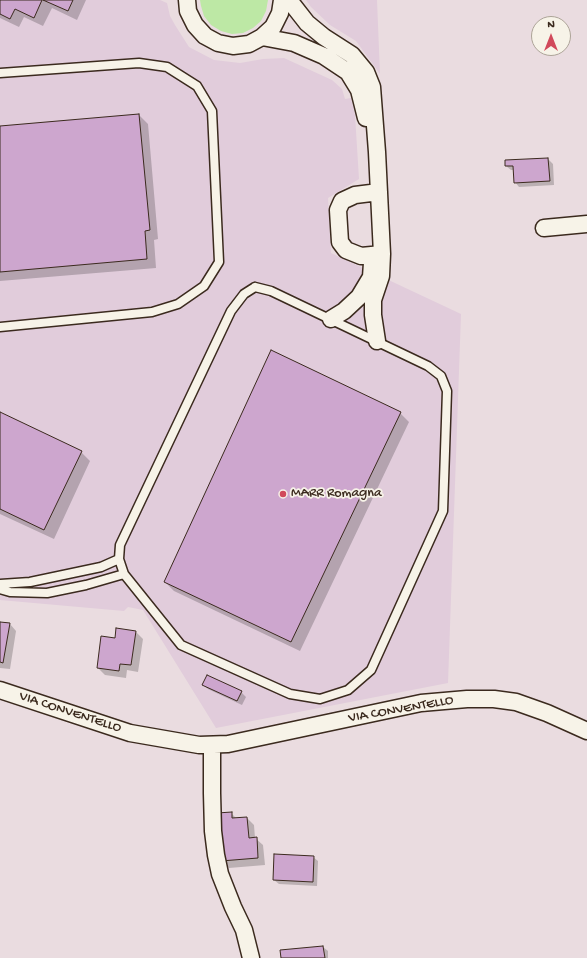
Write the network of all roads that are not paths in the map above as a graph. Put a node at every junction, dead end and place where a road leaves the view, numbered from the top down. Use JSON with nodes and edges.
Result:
{"nodes":[{"id":1,"x":188,"y":0,"type":"edge"},
{"id":2,"x":282,"y":0,"type":"edge"},
{"id":3,"x":289,"y":0,"type":"edge"},
{"id":4,"x":262,"y":38,"type":"junction"},
{"id":5,"x":0,"y":73,"type":"edge"},
{"id":6,"x":374,"y":192,"type":"junction"},
{"id":7,"x":587,"y":224,"type":"edge"},
{"id":8,"x":544,"y":228,"type":"dead end"},
{"id":9,"x":377,"y":254,"type":"junction"},
{"id":10,"x":330,"y":319,"type":"junction"},
{"id":11,"x":0,"y":327,"type":"edge"},
{"id":12,"x":377,"y":341,"type":"junction"},
{"id":13,"x":119,"y":559,"type":"junction"},
{"id":14,"x":124,"y":574,"type":"junction"},
{"id":15,"x":0,"y":584,"type":"edge"},
{"id":16,"x":0,"y":589,"type":"edge"},
{"id":17,"x":0,"y":690,"type":"edge"},
{"id":18,"x":587,"y":730,"type":"edge"},
{"id":19,"x":212,"y":745,"type":"junction"},
{"id":20,"x":251,"y":958,"type":"edge"}],
"edges":[{"from":1,"to":4,"type":"street"},
{"from":2,"to":4,"type":"street"},
{"from":3,"to":6,"type":"street"},
{"from":4,"to":6,"type":"street"},
{"from":5,"to":11,"type":"lane"},
{"from":6,"to":9,"type":"street"},
{"from":6,"to":9,"type":"street"},
{"from":7,"to":8,"type":"street"},
{"from":9,"to":10,"type":"street"},
{"from":9,"to":12,"type":"street"},
{"from":10,"to":12,"type":"lane"},
{"from":10,"to":13,"type":"lane"},
{"from":12,"to":14,"type":"lane"},
{"from":13,"to":14,"type":"lane"},
{"from":13,"to":15,"type":"lane"},
{"from":14,"to":16,"type":"lane"},
{"from":17,"to":19,"type":"street","name":"VIA CONVENTELLO"},
{"from":18,"to":19,"type":"street","name":"VIA CONVENTELLO"},
{"from":19,"to":20,"type":"street"}]}
